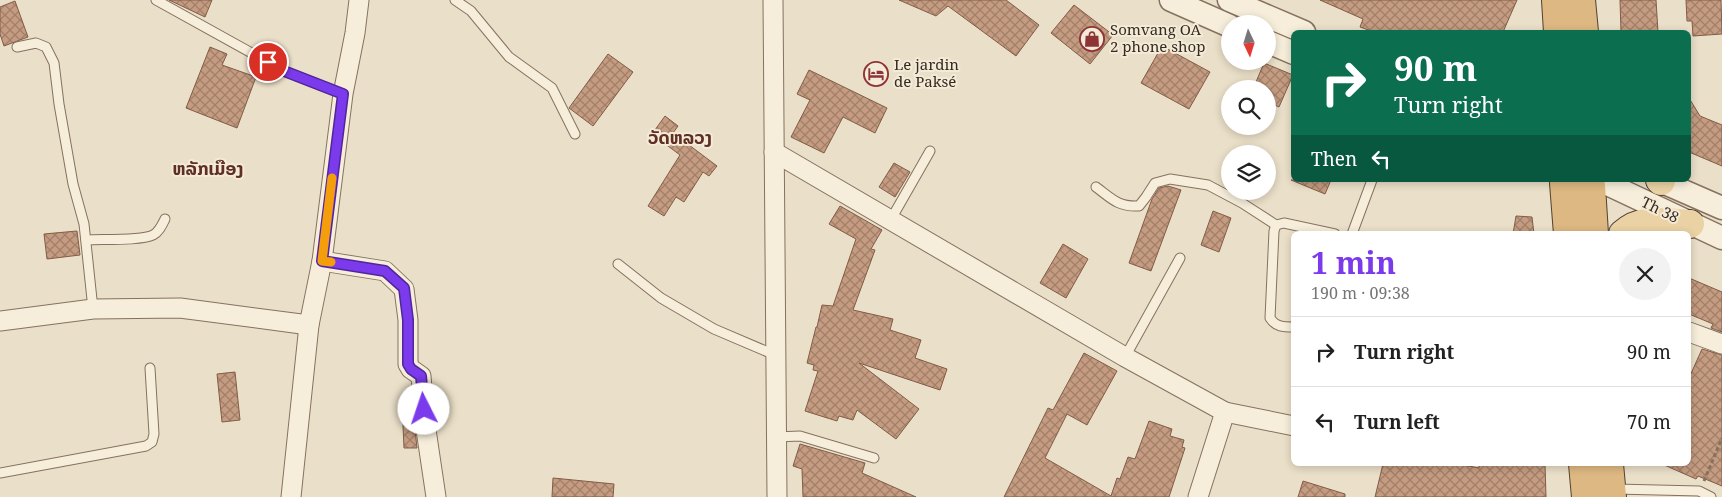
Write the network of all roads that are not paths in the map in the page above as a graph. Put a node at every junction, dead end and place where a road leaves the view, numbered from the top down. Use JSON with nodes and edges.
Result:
{"nodes":[{"id":1,"x":156,"y":0,"type":"edge"},
{"id":2,"x":359,"y":0,"type":"edge"},
{"id":3,"x":455,"y":0,"type":"edge"},
{"id":4,"x":773,"y":0,"type":"edge"},
{"id":5,"x":1171,"y":0,"type":"edge"},
{"id":6,"x":1229,"y":0,"type":"edge"},
{"id":7,"x":1581,"y":0,"type":"edge"},
{"id":8,"x":1221,"y":22,"type":"edge"},
{"id":9,"x":1299,"y":30,"type":"edge"},
{"id":10,"x":1584,"y":30,"type":"edge"},
{"id":11,"x":1276,"y":45,"type":"edge"},
{"id":12,"x":18,"y":47,"type":"dead end"},
{"id":13,"x":1291,"y":52,"type":"edge"},
{"id":14,"x":343,"y":94,"type":"junction"},
{"id":15,"x":575,"y":134,"type":"dead end"},
{"id":16,"x":930,"y":151,"type":"dead end"},
{"id":17,"x":774,"y":152,"type":"junction"},
{"id":18,"x":1371,"y":182,"type":"edge"},
{"id":19,"x":1563,"y":182,"type":"edge"},
{"id":20,"x":1596,"y":182,"type":"edge"},
{"id":21,"x":1664,"y":182,"type":"edge"},
{"id":22,"x":1096,"y":188,"type":"dead end"},
{"id":23,"x":1722,"y":208,"type":"edge"},
{"id":24,"x":165,"y":219,"type":"dead end"},
{"id":25,"x":890,"y":221,"type":"junction"},
{"id":26,"x":1690,"y":224,"type":"junction"},
{"id":27,"x":1276,"y":225,"type":"junction"},
{"id":28,"x":1322,"y":231,"type":"edge"},
{"id":29,"x":1353,"y":231,"type":"edge"},
{"id":30,"x":1568,"y":231,"type":"edge"},
{"id":31,"x":1594,"y":231,"type":"edge"},
{"id":32,"x":1626,"y":231,"type":"edge"},
{"id":33,"x":1722,"y":238,"type":"edge"},
{"id":34,"x":86,"y":240,"type":"junction"},
{"id":35,"x":1180,"y":258,"type":"dead end"},
{"id":36,"x":322,"y":261,"type":"junction"},
{"id":37,"x":618,"y":264,"type":"dead end"},
{"id":38,"x":93,"y":309,"type":"junction"},
{"id":39,"x":0,"y":321,"type":"edge"},
{"id":40,"x":308,"y":325,"type":"junction"},
{"id":41,"x":1291,"y":327,"type":"edge"},
{"id":42,"x":1691,"y":332,"type":"edge"},
{"id":43,"x":1722,"y":344,"type":"edge"},
{"id":44,"x":775,"y":355,"type":"junction"},
{"id":45,"x":1125,"y":357,"type":"junction"},
{"id":46,"x":150,"y":368,"type":"dead end"},
{"id":47,"x":1225,"y":412,"type":"junction"},
{"id":48,"x":1291,"y":425,"type":"edge"},
{"id":49,"x":776,"y":437,"type":"junction"},
{"id":50,"x":874,"y":458,"type":"dead end"},
{"id":51,"x":1583,"y":466,"type":"edge"},
{"id":52,"x":0,"y":473,"type":"edge"},
{"id":53,"x":1611,"y":483,"type":"edge"},
{"id":54,"x":291,"y":497,"type":"edge"},
{"id":55,"x":436,"y":497,"type":"edge"},
{"id":56,"x":777,"y":497,"type":"edge"},
{"id":57,"x":1198,"y":497,"type":"edge"},
{"id":58,"x":1586,"y":497,"type":"edge"},
{"id":59,"x":1711,"y":497,"type":"edge"}],
"edges":[{"from":1,"to":14,"type":"lane"},
{"from":2,"to":14,"type":"street"},
{"from":3,"to":15,"type":"lane"},
{"from":4,"to":17,"type":"street"},
{"from":5,"to":8,"type":"street"},
{"from":6,"to":9,"type":"street"},
{"from":7,"to":10,"type":"highway"},
{"from":11,"to":13,"type":"street"},
{"from":12,"to":34,"type":"lane"},
{"from":14,"to":36,"type":"street"},
{"from":16,"to":25,"type":"lane"},
{"from":17,"to":25,"type":"street"},
{"from":17,"to":44,"type":"street"},
{"from":18,"to":29,"type":"lane"},
{"from":19,"to":20,"type":"highway"},
{"from":19,"to":30,"type":"highway"},
{"from":20,"to":26,"type":"street","name":"Th 38"},
{"from":20,"to":31,"type":"highway"},
{"from":21,"to":23,"type":"street","name":"Th 38"},
{"from":22,"to":27,"type":"lane"},
{"from":24,"to":34,"type":"lane"},
{"from":25,"to":45,"type":"street"},
{"from":26,"to":32,"type":"main road"},
{"from":26,"to":33,"type":"street","name":"Th 38"},
{"from":27,"to":28,"type":"lane"},
{"from":27,"to":41,"type":"lane"},
{"from":34,"to":38,"type":"lane"},
{"from":35,"to":45,"type":"lane"},
{"from":36,"to":40,"type":"street"},
{"from":36,"to":55,"type":"street"},
{"from":37,"to":44,"type":"lane"},
{"from":38,"to":39,"type":"street"},
{"from":38,"to":40,"type":"street"},
{"from":40,"to":54,"type":"street"},
{"from":42,"to":43,"type":"street"},
{"from":44,"to":49,"type":"street"},
{"from":45,"to":47,"type":"street"},
{"from":46,"to":52,"type":"lane"},
{"from":47,"to":48,"type":"street"},
{"from":47,"to":57,"type":"street"},
{"from":49,"to":50,"type":"lane"},
{"from":49,"to":56,"type":"street"},
{"from":51,"to":58,"type":"highway"},
{"from":53,"to":59,"type":"lane"}]}
